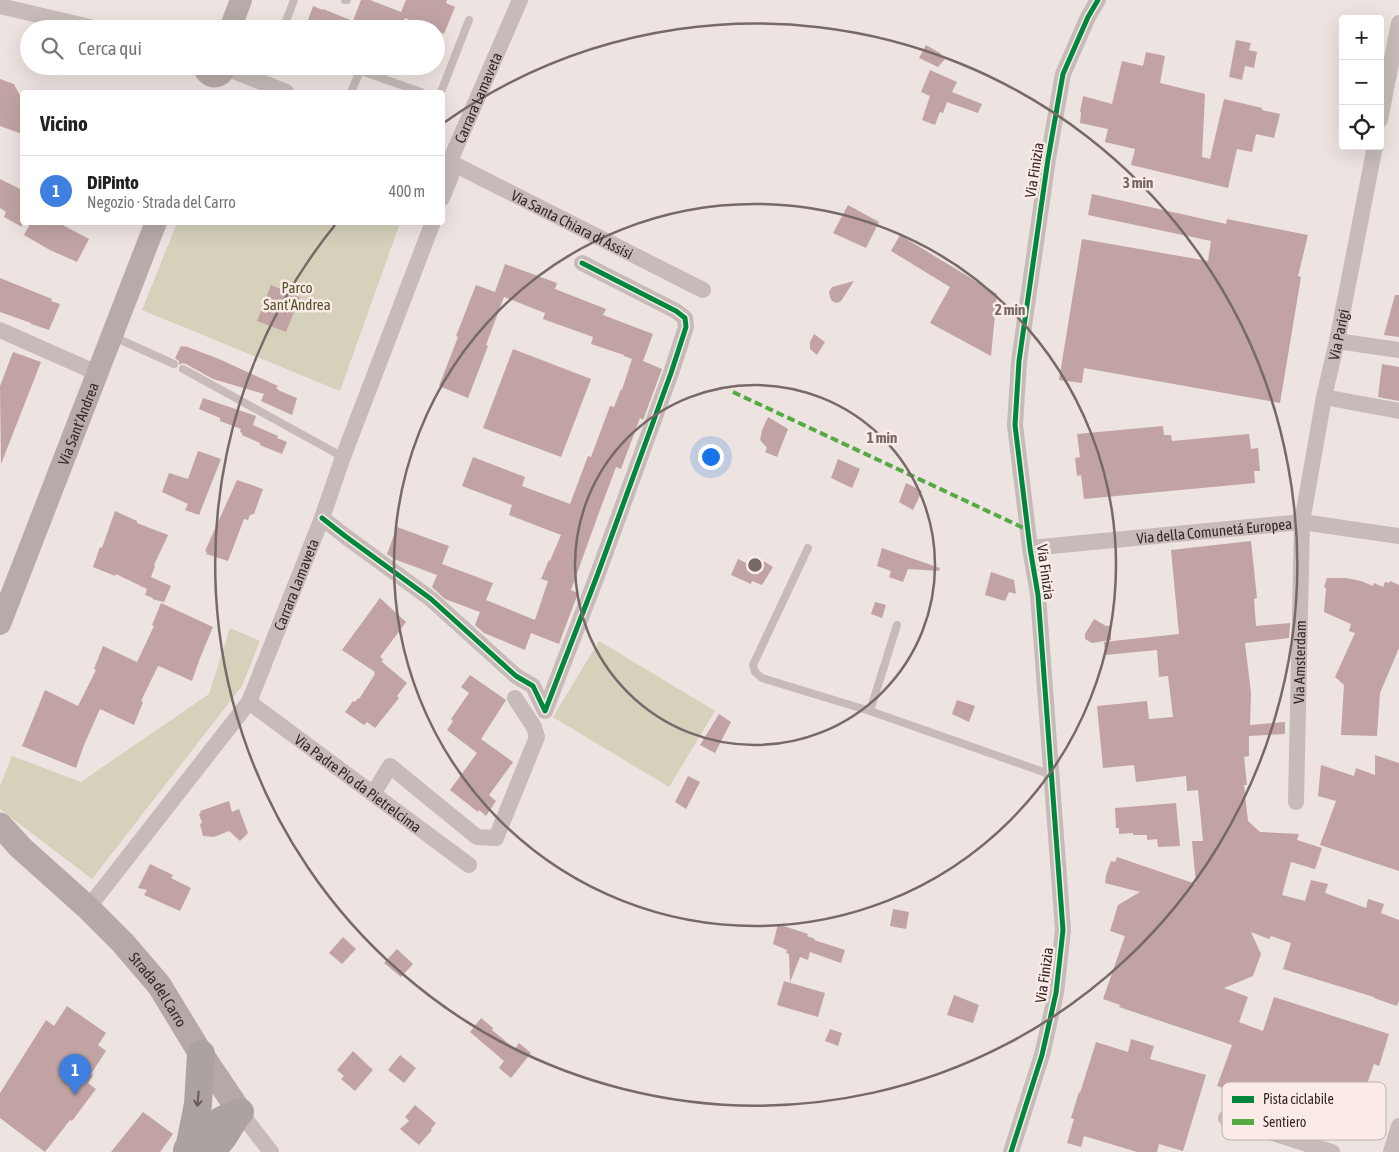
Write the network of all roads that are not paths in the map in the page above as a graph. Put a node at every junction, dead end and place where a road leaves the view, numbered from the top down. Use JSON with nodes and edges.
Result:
{"nodes":[{"id":1,"x":242,"y":0,"type":"edge"},
{"id":2,"x":294,"y":0,"type":"edge"},
{"id":3,"x":520,"y":0,"type":"edge"},
{"id":4,"x":1098,"y":0,"type":"edge"},
{"id":5,"x":0,"y":6,"type":"edge"},
{"id":6,"x":60,"y":20,"type":"edge"},
{"id":7,"x":234,"y":20,"type":"edge"},
{"id":8,"x":286,"y":20,"type":"edge"},
{"id":9,"x":469,"y":20,"type":"dead end"},
{"id":10,"x":1399,"y":23,"type":"edge"},
{"id":11,"x":219,"y":75,"type":"edge"},
{"id":12,"x":358,"y":75,"type":"edge"},
{"id":13,"x":372,"y":75,"type":"edge"},
{"id":14,"x":278,"y":90,"type":"edge"},
{"id":15,"x":352,"y":90,"type":"edge"},
{"id":16,"x":415,"y":90,"type":"edge"},
{"id":17,"x":442,"y":90,"type":"edge"},
{"id":18,"x":1383,"y":105,"type":"edge"},
{"id":19,"x":1374,"y":150,"type":"edge"},
{"id":20,"x":446,"y":160,"type":"edge"},
{"id":21,"x":445,"y":191,"type":"edge"},
{"id":22,"x":155,"y":225,"type":"edge"},
{"id":23,"x":432,"y":225,"type":"edge"},
{"id":24,"x":582,"y":263,"type":"dead end"},
{"id":25,"x":703,"y":290,"type":"dead end"},
{"id":26,"x":0,"y":330,"type":"edge"},
{"id":27,"x":112,"y":336,"type":"junction"},
{"id":28,"x":1337,"y":341,"type":"junction"},
{"id":29,"x":1399,"y":350,"type":"edge"},
{"id":30,"x":174,"y":364,"type":"dead end"},
{"id":31,"x":183,"y":369,"type":"dead end"},
{"id":32,"x":97,"y":373,"type":"junction"},
{"id":33,"x":1324,"y":397,"type":"junction"},
{"id":34,"x":1399,"y":412,"type":"edge"},
{"id":35,"x":342,"y":456,"type":"junction"},
{"id":36,"x":322,"y":518,"type":"junction"},
{"id":37,"x":1302,"y":522,"type":"junction"},
{"id":38,"x":1399,"y":536,"type":"edge"},
{"id":39,"x":808,"y":548,"type":"dead end"},
{"id":40,"x":1030,"y":548,"type":"junction"},
{"id":41,"x":0,"y":624,"type":"edge"},
{"id":42,"x":897,"y":626,"type":"dead end"},
{"id":43,"x":515,"y":698,"type":"dead end"},
{"id":44,"x":249,"y":702,"type":"junction"},
{"id":45,"x":870,"y":711,"type":"junction"},
{"id":46,"x":1052,"y":775,"type":"junction"},
{"id":47,"x":373,"y":794,"type":"junction"},
{"id":48,"x":1296,"y":802,"type":"dead end"},
{"id":49,"x":0,"y":825,"type":"edge"},
{"id":50,"x":10,"y":843,"type":"edge"},
{"id":51,"x":468,"y":866,"type":"dead end"},
{"id":52,"x":88,"y":908,"type":"junction"},
{"id":53,"x":201,"y":1054,"type":"junction"},
{"id":54,"x":240,"y":1112,"type":"junction"},
{"id":55,"x":1399,"y":1126,"type":"edge"},
{"id":56,"x":1295,"y":1140,"type":"edge"},
{"id":57,"x":196,"y":1150,"type":"edge"},
{"id":58,"x":271,"y":1152,"type":"edge"},
{"id":59,"x":1011,"y":1152,"type":"edge"},
{"id":60,"x":1332,"y":1152,"type":"edge"},
{"id":61,"x":1391,"y":1152,"type":"edge"}],
"edges":[{"from":1,"to":7,"type":"street"},
{"from":2,"to":8,"type":"lane"},
{"from":3,"to":20,"type":"street","name":"Carrara Lamaveta"},
{"from":4,"to":40,"type":"street","name":"Via Finizia"},
{"from":5,"to":6,"type":"street"},
{"from":9,"to":17,"type":"lane"},
{"from":10,"to":18,"type":"street"},
{"from":11,"to":14,"type":"street"},
{"from":12,"to":15,"type":"lane"},
{"from":13,"to":16,"type":"lane"},
{"from":19,"to":28,"type":"street","name":"Via Parigi"},
{"from":20,"to":21,"type":"street","name":"Carrara Lamaveta"},
{"from":20,"to":25,"type":"street","name":"Via Santa Chiara di Assisi"},
{"from":22,"to":27,"type":"street","name":"Via Sant'Andrea"},
{"from":23,"to":35,"type":"street","name":"Carrara Lamaveta"},
{"from":24,"to":36,"type":"street"},
{"from":26,"to":32,"type":"street"},
{"from":27,"to":30,"type":"lane"},
{"from":27,"to":32,"type":"street","name":"Via Sant'Andrea"},
{"from":28,"to":29,"type":"street"},
{"from":28,"to":33,"type":"street","name":"Via Parigi"},
{"from":31,"to":35,"type":"lane"},
{"from":32,"to":41,"type":"street","name":"Via Sant'Andrea"},
{"from":33,"to":34,"type":"street"},
{"from":33,"to":37,"type":"street","name":"Via Parigi"},
{"from":35,"to":36,"type":"street","name":"Carrara Lamaveta"},
{"from":36,"to":44,"type":"street","name":"Carrara Lamaveta"},
{"from":37,"to":38,"type":"street","name":"Via della Comunetá Europea"},
{"from":37,"to":40,"type":"street","name":"Via della Comunetá Europea"},
{"from":37,"to":48,"type":"street","name":"Via Amsterdam"},
{"from":39,"to":45,"type":"lane"},
{"from":40,"to":46,"type":"street","name":"Via Finizia"},
{"from":42,"to":45,"type":"lane"},
{"from":43,"to":47,"type":"street"},
{"from":44,"to":47,"type":"street","name":"Via Padre Pio da Pietrelcima"},
{"from":44,"to":52,"type":"street","name":"Carrara Lamaveta"},
{"from":45,"to":46,"type":"lane"},
{"from":46,"to":59,"type":"street","name":"Via Finizia"},
{"from":47,"to":51,"type":"street","name":"Via Padre Pio da Pietrelcima"},
{"from":49,"to":50,"type":"main road","name":"Strada del Carro"},
{"from":50,"to":52,"type":"main road","name":"Strada del Carro"},
{"from":52,"to":53,"type":"main road","name":"Strada del Carro"},
{"from":53,"to":54,"type":"main road","name":"Strada del Carro"},
{"from":53,"to":57,"type":"highway","one_way":true},
{"from":54,"to":57,"type":"highway"},
{"from":54,"to":58,"type":"street","name":"Strada del Carro"},
{"from":55,"to":61,"type":"street"},
{"from":56,"to":60,"type":"street"}]}
